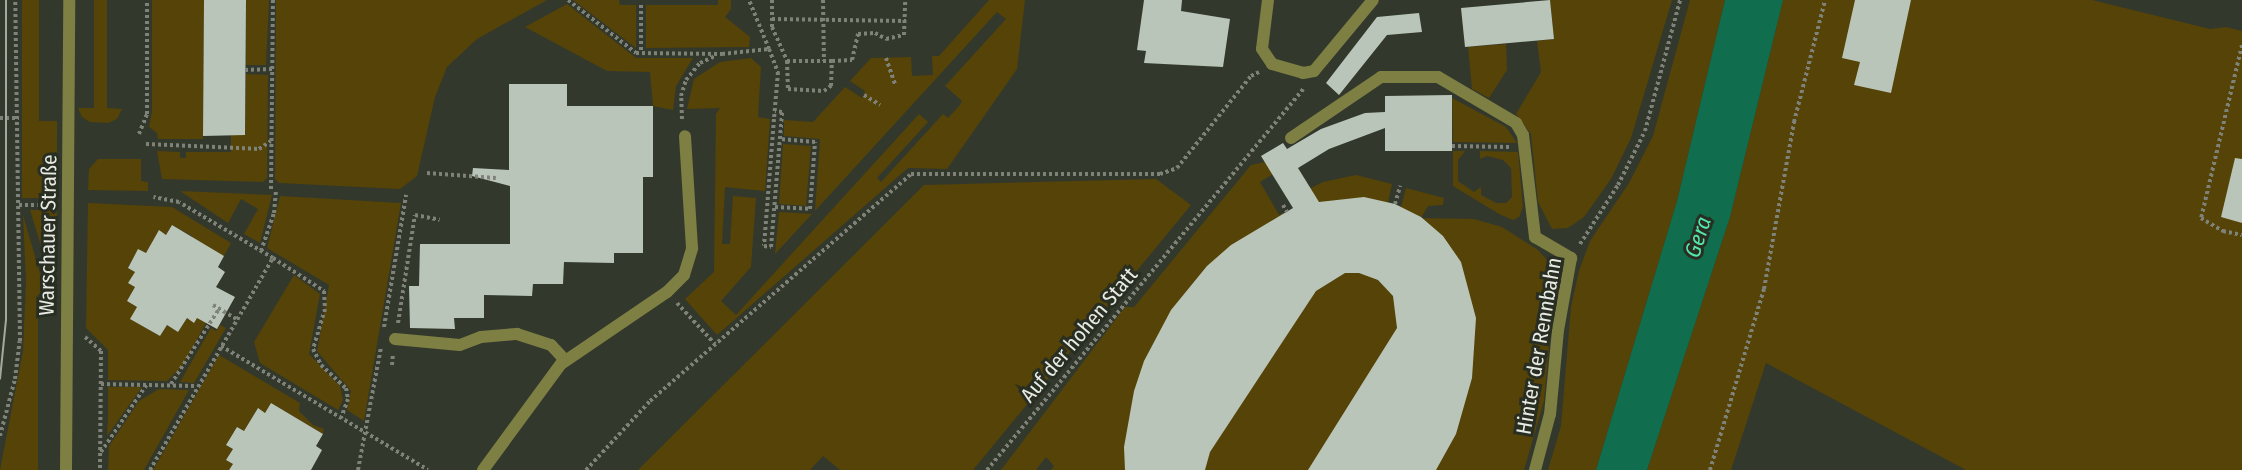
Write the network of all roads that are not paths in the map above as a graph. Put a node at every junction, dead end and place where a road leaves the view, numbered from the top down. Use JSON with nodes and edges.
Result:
{"nodes":[{"id":1,"x":69,"y":0,"type":"edge"},
{"id":2,"x":1268,"y":0,"type":"edge"},
{"id":3,"x":1373,"y":0,"type":"edge"},
{"id":4,"x":685,"y":136,"type":"road end"},
{"id":5,"x":1291,"y":138,"type":"dead end"},
{"id":6,"x":395,"y":339,"type":"road end"},
{"id":7,"x":565,"y":360,"type":"junction"},
{"id":8,"x":66,"y":470,"type":"edge"},
{"id":9,"x":483,"y":470,"type":"edge"},
{"id":10,"x":1535,"y":470,"type":"edge"}],
"edges":[{"from":1,"to":8,"type":"street","name":"Warschauer Straße"},
{"from":2,"to":3,"type":"street"},
{"from":4,"to":7,"type":"street"},
{"from":5,"to":10,"type":"street","name":"Hinter der Rennbahn"},
{"from":6,"to":7,"type":"street"},
{"from":7,"to":9,"type":"street"}]}
